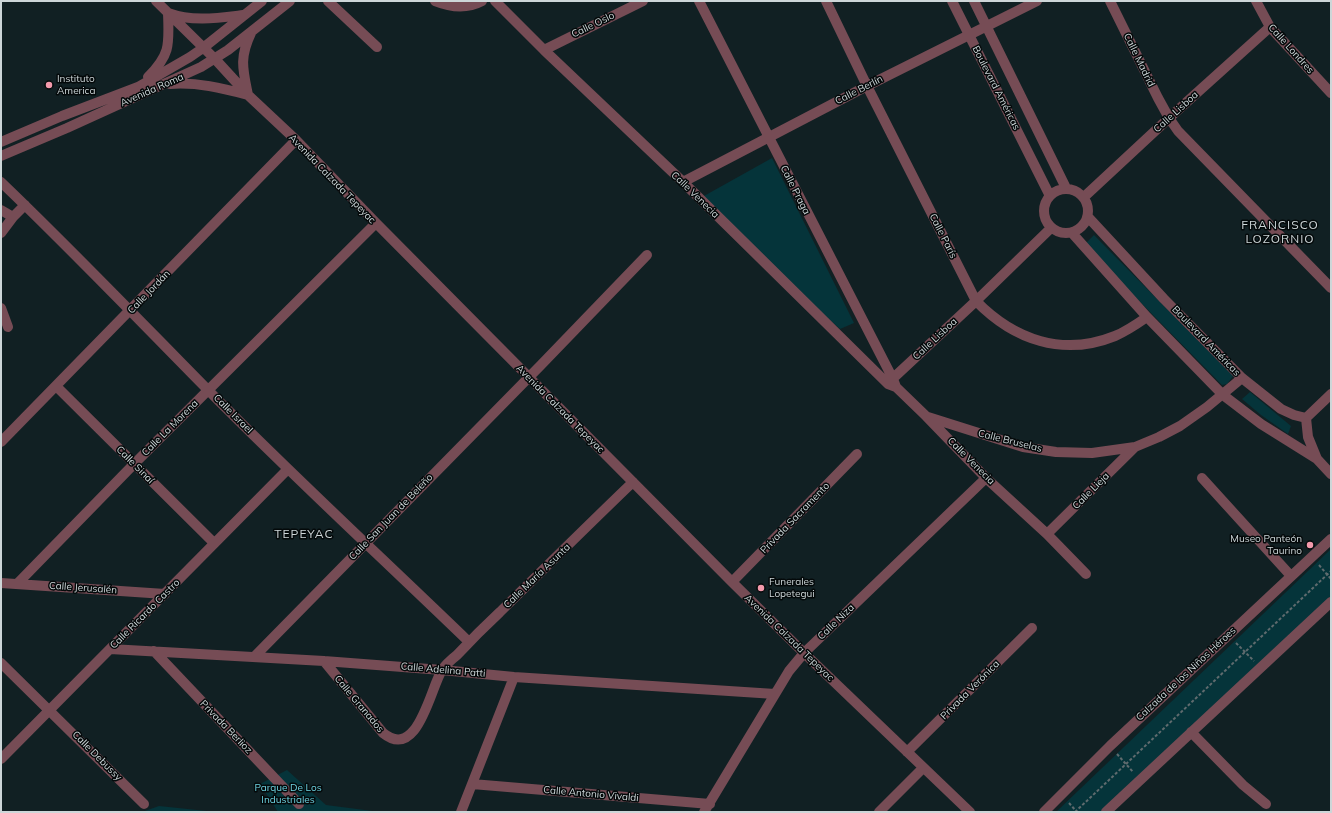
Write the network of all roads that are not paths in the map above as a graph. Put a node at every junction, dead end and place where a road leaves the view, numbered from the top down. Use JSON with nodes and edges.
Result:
{"nodes":[{"id":1,"x":156,"y":1,"type":"edge"},
{"id":2,"x":262,"y":1,"type":"edge"},
{"id":3,"x":290,"y":1,"type":"edge"},
{"id":4,"x":328,"y":1,"type":"edge"},
{"id":5,"x":435,"y":1,"type":"edge"},
{"id":6,"x":482,"y":1,"type":"edge"},
{"id":7,"x":495,"y":1,"type":"edge"},
{"id":8,"x":642,"y":1,"type":"edge"},
{"id":9,"x":699,"y":1,"type":"edge"},
{"id":10,"x":826,"y":1,"type":"edge"},
{"id":11,"x":952,"y":1,"type":"edge"},
{"id":12,"x":974,"y":1,"type":"edge"},
{"id":13,"x":1037,"y":1,"type":"edge"},
{"id":14,"x":1110,"y":1,"type":"edge"},
{"id":15,"x":1256,"y":1,"type":"edge"},
{"id":16,"x":168,"y":13,"type":"junction"},
{"id":17,"x":244,"y":15,"type":"junction"},
{"id":18,"x":986,"y":26,"type":"junction"},
{"id":19,"x":1270,"y":27,"type":"junction"},
{"id":20,"x":253,"y":29,"type":"junction"},
{"id":21,"x":969,"y":35,"type":"junction"},
{"id":22,"x":377,"y":46,"type":"dead end"},
{"id":23,"x":203,"y":48,"type":"junction"},
{"id":24,"x":544,"y":50,"type":"junction"},
{"id":25,"x":215,"y":59,"type":"junction"},
{"id":26,"x":164,"y":84,"type":"junction"},
{"id":27,"x":867,"y":86,"type":"junction"},
{"id":28,"x":138,"y":87,"type":"junction"},
{"id":29,"x":1331,"y":93,"type":"edge"},
{"id":30,"x":248,"y":95,"type":"junction"},
{"id":31,"x":62,"y":116,"type":"junction"},
{"id":32,"x":1169,"y":118,"type":"junction"},
{"id":33,"x":67,"y":128,"type":"junction"},
{"id":34,"x":768,"y":138,"type":"junction"},
{"id":35,"x":296,"y":140,"type":"junction"},
{"id":36,"x":1,"y":142,"type":"edge"},
{"id":37,"x":1,"y":156,"type":"edge"},
{"id":38,"x":1,"y":182,"type":"edge"},
{"id":39,"x":683,"y":182,"type":"junction"},
{"id":40,"x":1066,"y":188,"type":"junction"},
{"id":41,"x":1050,"y":196,"type":"junction"},
{"id":42,"x":1084,"y":197,"type":"junction"},
{"id":43,"x":25,"y":205,"type":"junction"},
{"id":44,"x":1,"y":210,"type":"edge"},
{"id":45,"x":1088,"y":216,"type":"junction"},
{"id":46,"x":13,"y":217,"type":"junction"},
{"id":47,"x":376,"y":224,"type":"junction"},
{"id":48,"x":1051,"y":228,"type":"junction"},
{"id":49,"x":1,"y":233,"type":"edge"},
{"id":50,"x":1072,"y":233,"type":"junction"},
{"id":51,"x":646,"y":255,"type":"dead end"},
{"id":52,"x":1331,"y":288,"type":"edge"},
{"id":53,"x":976,"y":300,"type":"junction"},
{"id":54,"x":1,"y":308,"type":"edge"},
{"id":55,"x":131,"y":310,"type":"junction"},
{"id":56,"x":1147,"y":316,"type":"junction"},
{"id":57,"x":8,"y":326,"type":"dead end"},
{"id":58,"x":528,"y":377,"type":"junction"},
{"id":59,"x":1242,"y":378,"type":"junction"},
{"id":60,"x":892,"y":383,"type":"junction"},
{"id":61,"x":56,"y":386,"type":"junction"},
{"id":62,"x":208,"y":390,"type":"junction"},
{"id":63,"x":1331,"y":394,"type":"edge"},
{"id":64,"x":1223,"y":395,"type":"junction"},
{"id":65,"x":926,"y":416,"type":"junction"},
{"id":66,"x":1306,"y":418,"type":"junction"},
{"id":67,"x":1,"y":442,"type":"edge"},
{"id":68,"x":1135,"y":447,"type":"junction"},
{"id":69,"x":857,"y":454,"type":"dead end"},
{"id":70,"x":1317,"y":459,"type":"junction"},
{"id":71,"x":134,"y":464,"type":"junction"},
{"id":72,"x":288,"y":469,"type":"junction"},
{"id":73,"x":1331,"y":474,"type":"edge"},
{"id":74,"x":986,"y":478,"type":"junction"},
{"id":75,"x":1202,"y":478,"type":"dead end"},
{"id":76,"x":633,"y":482,"type":"junction"},
{"id":77,"x":1047,"y":534,"type":"junction"},
{"id":78,"x":1331,"y":539,"type":"edge"},
{"id":79,"x":214,"y":543,"type":"junction"},
{"id":80,"x":366,"y":543,"type":"junction"},
{"id":81,"x":1086,"y":574,"type":"dead end"},
{"id":82,"x":1291,"y":576,"type":"junction"},
{"id":83,"x":732,"y":582,"type":"junction"},
{"id":84,"x":1,"y":583,"type":"edge"},
{"id":85,"x":17,"y":584,"type":"junction"},
{"id":86,"x":164,"y":594,"type":"junction"},
{"id":87,"x":1331,"y":602,"type":"edge"},
{"id":88,"x":1032,"y":628,"type":"dead end"},
{"id":89,"x":469,"y":642,"type":"junction"},
{"id":90,"x":110,"y":649,"type":"junction"},
{"id":91,"x":154,"y":651,"type":"junction"},
{"id":92,"x":804,"y":653,"type":"junction"},
{"id":93,"x":255,"y":656,"type":"junction"},
{"id":94,"x":324,"y":661,"type":"junction"},
{"id":95,"x":1,"y":663,"type":"edge"},
{"id":96,"x":442,"y":670,"type":"junction"},
{"id":97,"x":514,"y":677,"type":"junction"},
{"id":98,"x":775,"y":694,"type":"junction"},
{"id":99,"x":49,"y":709,"type":"junction"},
{"id":100,"x":1191,"y":732,"type":"junction"},
{"id":101,"x":907,"y":752,"type":"junction"},
{"id":102,"x":1,"y":759,"type":"edge"},
{"id":103,"x":923,"y":768,"type":"junction"},
{"id":104,"x":472,"y":784,"type":"junction"},
{"id":105,"x":144,"y":804,"type":"dead end"},
{"id":106,"x":299,"y":804,"type":"dead end"},
{"id":107,"x":1266,"y":804,"type":"dead end"},
{"id":108,"x":707,"y":808,"type":"edge"},
{"id":109,"x":461,"y":812,"type":"edge"},
{"id":110,"x":879,"y":812,"type":"edge"},
{"id":111,"x":970,"y":812,"type":"edge"},
{"id":112,"x":1044,"y":812,"type":"edge"},
{"id":113,"x":1106,"y":812,"type":"edge"}],
"edges":[{"from":1,"to":16,"type":"street","name":"Avenida Calzada Tepeyac"},
{"from":2,"to":17,"type":"street","name":"Avenida Roma"},
{"from":3,"to":20,"type":"street","name":"Avenida Roma"},
{"from":4,"to":22,"type":"street"},
{"from":5,"to":6,"type":"street"},
{"from":7,"to":24,"type":"street","name":"Calle Venecia"},
{"from":8,"to":24,"type":"street","name":"Calle Oslo"},
{"from":9,"to":34,"type":"street","name":"Calle Praga"},
{"from":10,"to":27,"type":"street","name":"Calle París"},
{"from":11,"to":21,"type":"street","name":"Boulevard Américas"},
{"from":12,"to":18,"type":"street","name":"Boulevard Américas"},
{"from":13,"to":18,"type":"street","name":"Calle Berlín"},
{"from":14,"to":32,"type":"street","name":"Calle Madrid"},
{"from":15,"to":19,"type":"street","name":"Calle Londres"},
{"from":16,"to":17,"type":"street"},
{"from":16,"to":23,"type":"street","name":"Avenida Calzada Tepeyac"},
{"from":16,"to":28,"type":"street"},
{"from":17,"to":23,"type":"street","name":"Avenida Roma"},
{"from":18,"to":21,"type":"street","name":"Calle Berlín"},
{"from":18,"to":40,"type":"street","name":"Boulevard Américas"},
{"from":19,"to":29,"type":"street","name":"Calle Londres"},
{"from":19,"to":32,"type":"street","name":"Calle Lisboa"},
{"from":20,"to":25,"type":"street","name":"Avenida Roma"},
{"from":20,"to":30,"type":"street"},
{"from":21,"to":27,"type":"street","name":"Calle Berlín"},
{"from":21,"to":41,"type":"street","name":"Boulevard Américas"},
{"from":23,"to":25,"type":"street","name":"Avenida Calzada Tepeyac"},
{"from":23,"to":28,"type":"street","name":"Avenida Roma"},
{"from":24,"to":39,"type":"street","name":"Calle Venecia"},
{"from":25,"to":26,"type":"street","name":"Avenida Roma"},
{"from":25,"to":30,"type":"street","name":"Avenida Calzada Tepeyac"},
{"from":26,"to":30,"type":"street"},
{"from":26,"to":33,"type":"street","name":"Avenida Roma"},
{"from":27,"to":34,"type":"street","name":"Calle Berlín"},
{"from":27,"to":53,"type":"street","name":"Calle París"},
{"from":28,"to":31,"type":"street","name":"Avenida Roma"},
{"from":30,"to":35,"type":"street","name":"Avenida Calzada Tepeyac"},
{"from":31,"to":33,"type":"street"},
{"from":31,"to":36,"type":"street","name":"Avenida Roma"},
{"from":32,"to":42,"type":"street","name":"Calle Lisboa"},
{"from":32,"to":52,"type":"street","name":"Calle Madrid"},
{"from":33,"to":37,"type":"street","name":"Avenida Roma"},
{"from":34,"to":39,"type":"street","name":"Calle Berlín"},
{"from":34,"to":60,"type":"street","name":"Calle Praga"},
{"from":35,"to":47,"type":"street","name":"Avenida Calzada Tepeyac"},
{"from":35,"to":55,"type":"street","name":"Calle Jordán"},
{"from":38,"to":43,"type":"street","name":"Calle Israel"},
{"from":39,"to":60,"type":"street","name":"Calle Venecia"},
{"from":40,"to":41,"type":"street"},
{"from":40,"to":42,"type":"street"},
{"from":41,"to":48,"type":"street"},
{"from":42,"to":45,"type":"street"},
{"from":43,"to":46,"type":"street"},
{"from":43,"to":55,"type":"street","name":"Calle Israel"},
{"from":44,"to":46,"type":"street"},
{"from":45,"to":50,"type":"street"},
{"from":45,"to":59,"type":"street","name":"Boulevard Américas"},
{"from":46,"to":49,"type":"street"},
{"from":47,"to":58,"type":"street","name":"Avenida Calzada Tepeyac"},
{"from":47,"to":62,"type":"street","name":"Calle La Morena"},
{"from":48,"to":50,"type":"street"},
{"from":48,"to":53,"type":"street","name":"Calle Lisboa"},
{"from":50,"to":56,"type":"street"},
{"from":51,"to":58,"type":"street","name":"Calle San Juan de Beleño"},
{"from":53,"to":56,"type":"street","name":"Calle París"},
{"from":53,"to":60,"type":"street","name":"Calle Lisboa"},
{"from":54,"to":57,"type":"street"},
{"from":55,"to":61,"type":"street","name":"Calle Jordán"},
{"from":55,"to":62,"type":"street","name":"Calle Israel"},
{"from":56,"to":64,"type":"street"},
{"from":58,"to":76,"type":"street","name":"Avenida Calzada Tepeyac"},
{"from":58,"to":80,"type":"street","name":"Calle San Juan de Beleño"},
{"from":59,"to":64,"type":"street","name":"Calle Bruselas"},
{"from":59,"to":66,"type":"street","name":"Boulevard Américas"},
{"from":60,"to":65,"type":"street","name":"Calle Venecia"},
{"from":61,"to":67,"type":"street","name":"Calle Jordán"},
{"from":61,"to":71,"type":"street","name":"Calle Sinaí"},
{"from":62,"to":71,"type":"street","name":"Calle La Morena"},
{"from":62,"to":72,"type":"street","name":"Calle Israel"},
{"from":63,"to":66,"type":"street"},
{"from":64,"to":68,"type":"street","name":"Calle Bruselas"},
{"from":64,"to":70,"type":"street"},
{"from":65,"to":68,"type":"street","name":"Calle Bruselas"},
{"from":65,"to":74,"type":"street","name":"Calle Venecia"},
{"from":66,"to":70,"type":"street"},
{"from":68,"to":77,"type":"street","name":"Calle Lieja"},
{"from":69,"to":83,"type":"street","name":"Privada Sacramento"},
{"from":70,"to":73,"type":"street"},
{"from":71,"to":79,"type":"street","name":"Calle Sinaí"},
{"from":71,"to":85,"type":"street","name":"Calle La Morena"},
{"from":72,"to":79,"type":"street","name":"Calle Ricardo Castro"},
{"from":72,"to":80,"type":"street","name":"Calle Israel"},
{"from":74,"to":77,"type":"street","name":"Calle Venecia"},
{"from":74,"to":92,"type":"street","name":"Calle Niza"},
{"from":75,"to":82,"type":"street"},
{"from":76,"to":83,"type":"street","name":"Avenida Calzada Tepeyac"},
{"from":76,"to":89,"type":"street","name":"Calle María Asunta"},
{"from":77,"to":81,"type":"street","name":"Calle Venecia"},
{"from":78,"to":82,"type":"street","name":"Calzada de los Niños Héroes"},
{"from":79,"to":86,"type":"street","name":"Calle Ricardo Castro"},
{"from":80,"to":89,"type":"street","name":"Calle Israel"},
{"from":80,"to":93,"type":"street","name":"Calle San Juan de Beleño"},
{"from":82,"to":112,"type":"street","name":"Calzada de los Niños Héroes"},
{"from":83,"to":92,"type":"street","name":"Avenida Calzada Tepeyac"},
{"from":84,"to":85,"type":"street","name":"Calle Jerusalén"},
{"from":85,"to":86,"type":"street","name":"Calle Jerusalén"},
{"from":86,"to":90,"type":"street","name":"Calle Ricardo Castro"},
{"from":87,"to":100,"type":"street"},
{"from":88,"to":101,"type":"street","name":"Privada Verónica"},
{"from":89,"to":96,"type":"street","name":"Calle María Asunta"},
{"from":90,"to":91,"type":"street","name":"Calle Adelina Patti"},
{"from":90,"to":99,"type":"street","name":"Calle Ricardo Castro"},
{"from":91,"to":93,"type":"street","name":"Calle Adelina Patti"},
{"from":91,"to":106,"type":"street","name":"Privada Berlioz"},
{"from":92,"to":98,"type":"street","name":"Calle Niza"},
{"from":92,"to":101,"type":"street","name":"Avenida Calzada Tepeyac"},
{"from":93,"to":94,"type":"street","name":"Calle Adelina Patti"},
{"from":94,"to":96,"type":"street","name":"Calle Adelina Patti"},
{"from":94,"to":96,"type":"street","name":"Calle Granados"},
{"from":95,"to":99,"type":"street","name":"Calle Debussy"},
{"from":96,"to":97,"type":"street","name":"Calle Adelina Patti"},
{"from":97,"to":98,"type":"street","name":"Calle Adelina Patti"},
{"from":97,"to":104,"type":"street"},
{"from":98,"to":108,"type":"street","name":"Calle Niza"},
{"from":99,"to":102,"type":"street","name":"Calle Ricardo Castro"},
{"from":99,"to":105,"type":"street","name":"Calle Debussy"},
{"from":100,"to":107,"type":"street"},
{"from":100,"to":113,"type":"street"},
{"from":101,"to":103,"type":"street","name":"Avenida Calzada Tepeyac"},
{"from":103,"to":110,"type":"street"},
{"from":103,"to":111,"type":"street","name":"Avenida Calzada Tepeyac"},
{"from":104,"to":108,"type":"street","name":"Calle Antonio Vivaldi"},
{"from":104,"to":109,"type":"street"}]}
